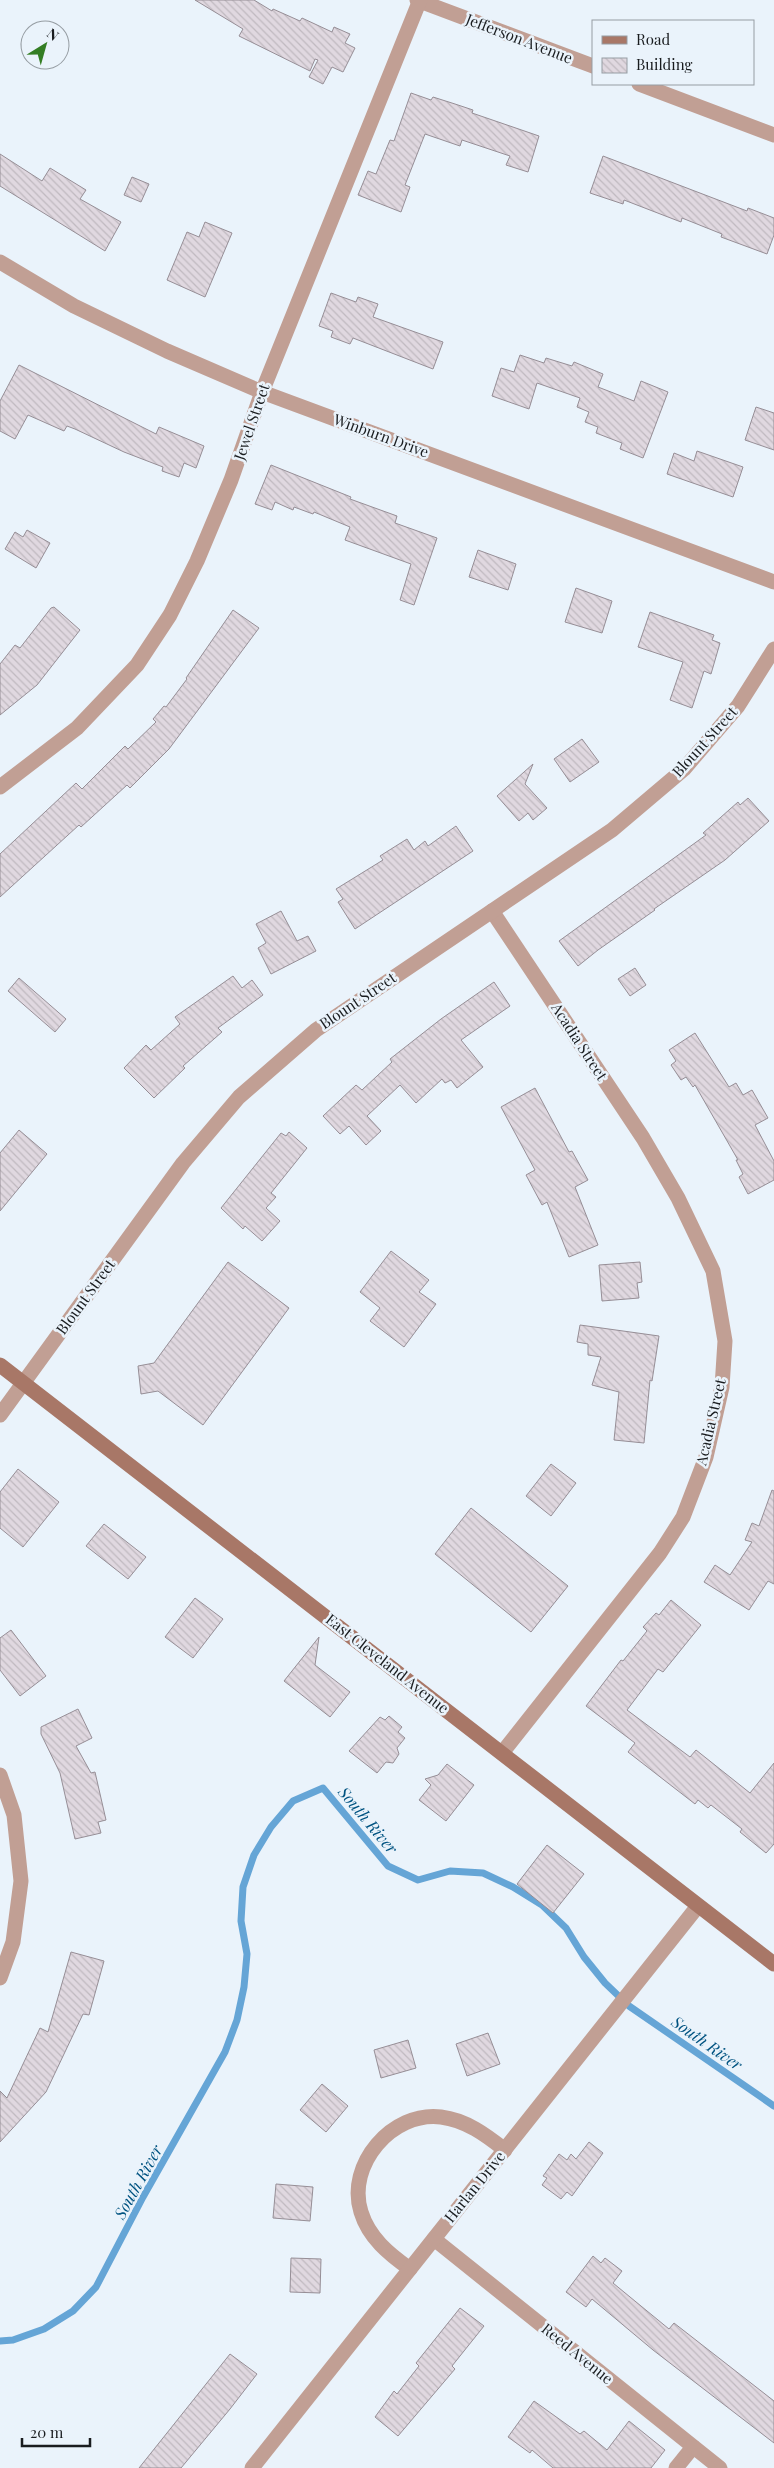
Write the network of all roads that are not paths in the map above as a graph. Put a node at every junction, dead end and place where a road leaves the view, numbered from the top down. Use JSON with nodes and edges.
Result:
{"nodes":[{"id":1,"x":419,"y":0,"type":"edge"},
{"id":2,"x":592,"y":66,"type":"edge"},
{"id":3,"x":642,"y":85,"type":"edge"},
{"id":4,"x":774,"y":134,"type":"edge"},
{"id":5,"x":0,"y":262,"type":"edge"},
{"id":6,"x":262,"y":392,"type":"junction"},
{"id":7,"x":774,"y":582,"type":"edge"},
{"id":8,"x":774,"y":649,"type":"edge"},
{"id":9,"x":0,"y":787,"type":"edge"},
{"id":10,"x":492,"y":911,"type":"junction"},
{"id":11,"x":0,"y":1365,"type":"edge"},
{"id":12,"x":23,"y":1384,"type":"junction"},
{"id":13,"x":0,"y":1415,"type":"edge"},
{"id":14,"x":502,"y":1753,"type":"junction"},
{"id":15,"x":0,"y":1775,"type":"edge"},
{"id":16,"x":698,"y":1906,"type":"junction"},
{"id":17,"x":774,"y":1964,"type":"edge"},
{"id":18,"x":0,"y":1978,"type":"edge"},
{"id":19,"x":505,"y":2150,"type":"junction"},
{"id":20,"x":434,"y":2239,"type":"junction"},
{"id":21,"x":410,"y":2269,"type":"junction"},
{"id":22,"x":693,"y":2447,"type":"junction"},
{"id":23,"x":252,"y":2468,"type":"edge"},
{"id":24,"x":676,"y":2468,"type":"edge"},
{"id":25,"x":720,"y":2468,"type":"edge"}],
"edges":[{"from":1,"to":2,"type":"street","name":"Jefferson Avenue"},
{"from":1,"to":6,"type":"street","name":"Jewel Street"},
{"from":3,"to":4,"type":"street"},
{"from":5,"to":6,"type":"street","name":"Winburn Drive"},
{"from":6,"to":7,"type":"street","name":"Winburn Drive"},
{"from":6,"to":9,"type":"street","name":"Jewel Street"},
{"from":8,"to":10,"type":"street","name":"Blount Street"},
{"from":10,"to":12,"type":"street","name":"Blount Street"},
{"from":10,"to":14,"type":"street","name":"Acadia Street"},
{"from":11,"to":12,"type":"main road","name":"East Cleveland Avenue"},
{"from":12,"to":13,"type":"street","name":"Blount Street"},
{"from":12,"to":14,"type":"main road","name":"East Cleveland Avenue"},
{"from":14,"to":16,"type":"main road","name":"East Cleveland Avenue"},
{"from":15,"to":18,"type":"street"},
{"from":16,"to":17,"type":"main road","name":"East Cleveland Avenue"},
{"from":16,"to":19,"type":"street","name":"Harlan Drive"},
{"from":19,"to":20,"type":"street","name":"Harlan Drive"},
{"from":19,"to":21,"type":"street"},
{"from":20,"to":21,"type":"street","name":"Harlan Drive"},
{"from":20,"to":22,"type":"street","name":"Reed Avenue"},
{"from":21,"to":23,"type":"street","name":"Harlan Drive"},
{"from":22,"to":24,"type":"street"},
{"from":22,"to":25,"type":"street","name":"Reed Avenue"}]}
